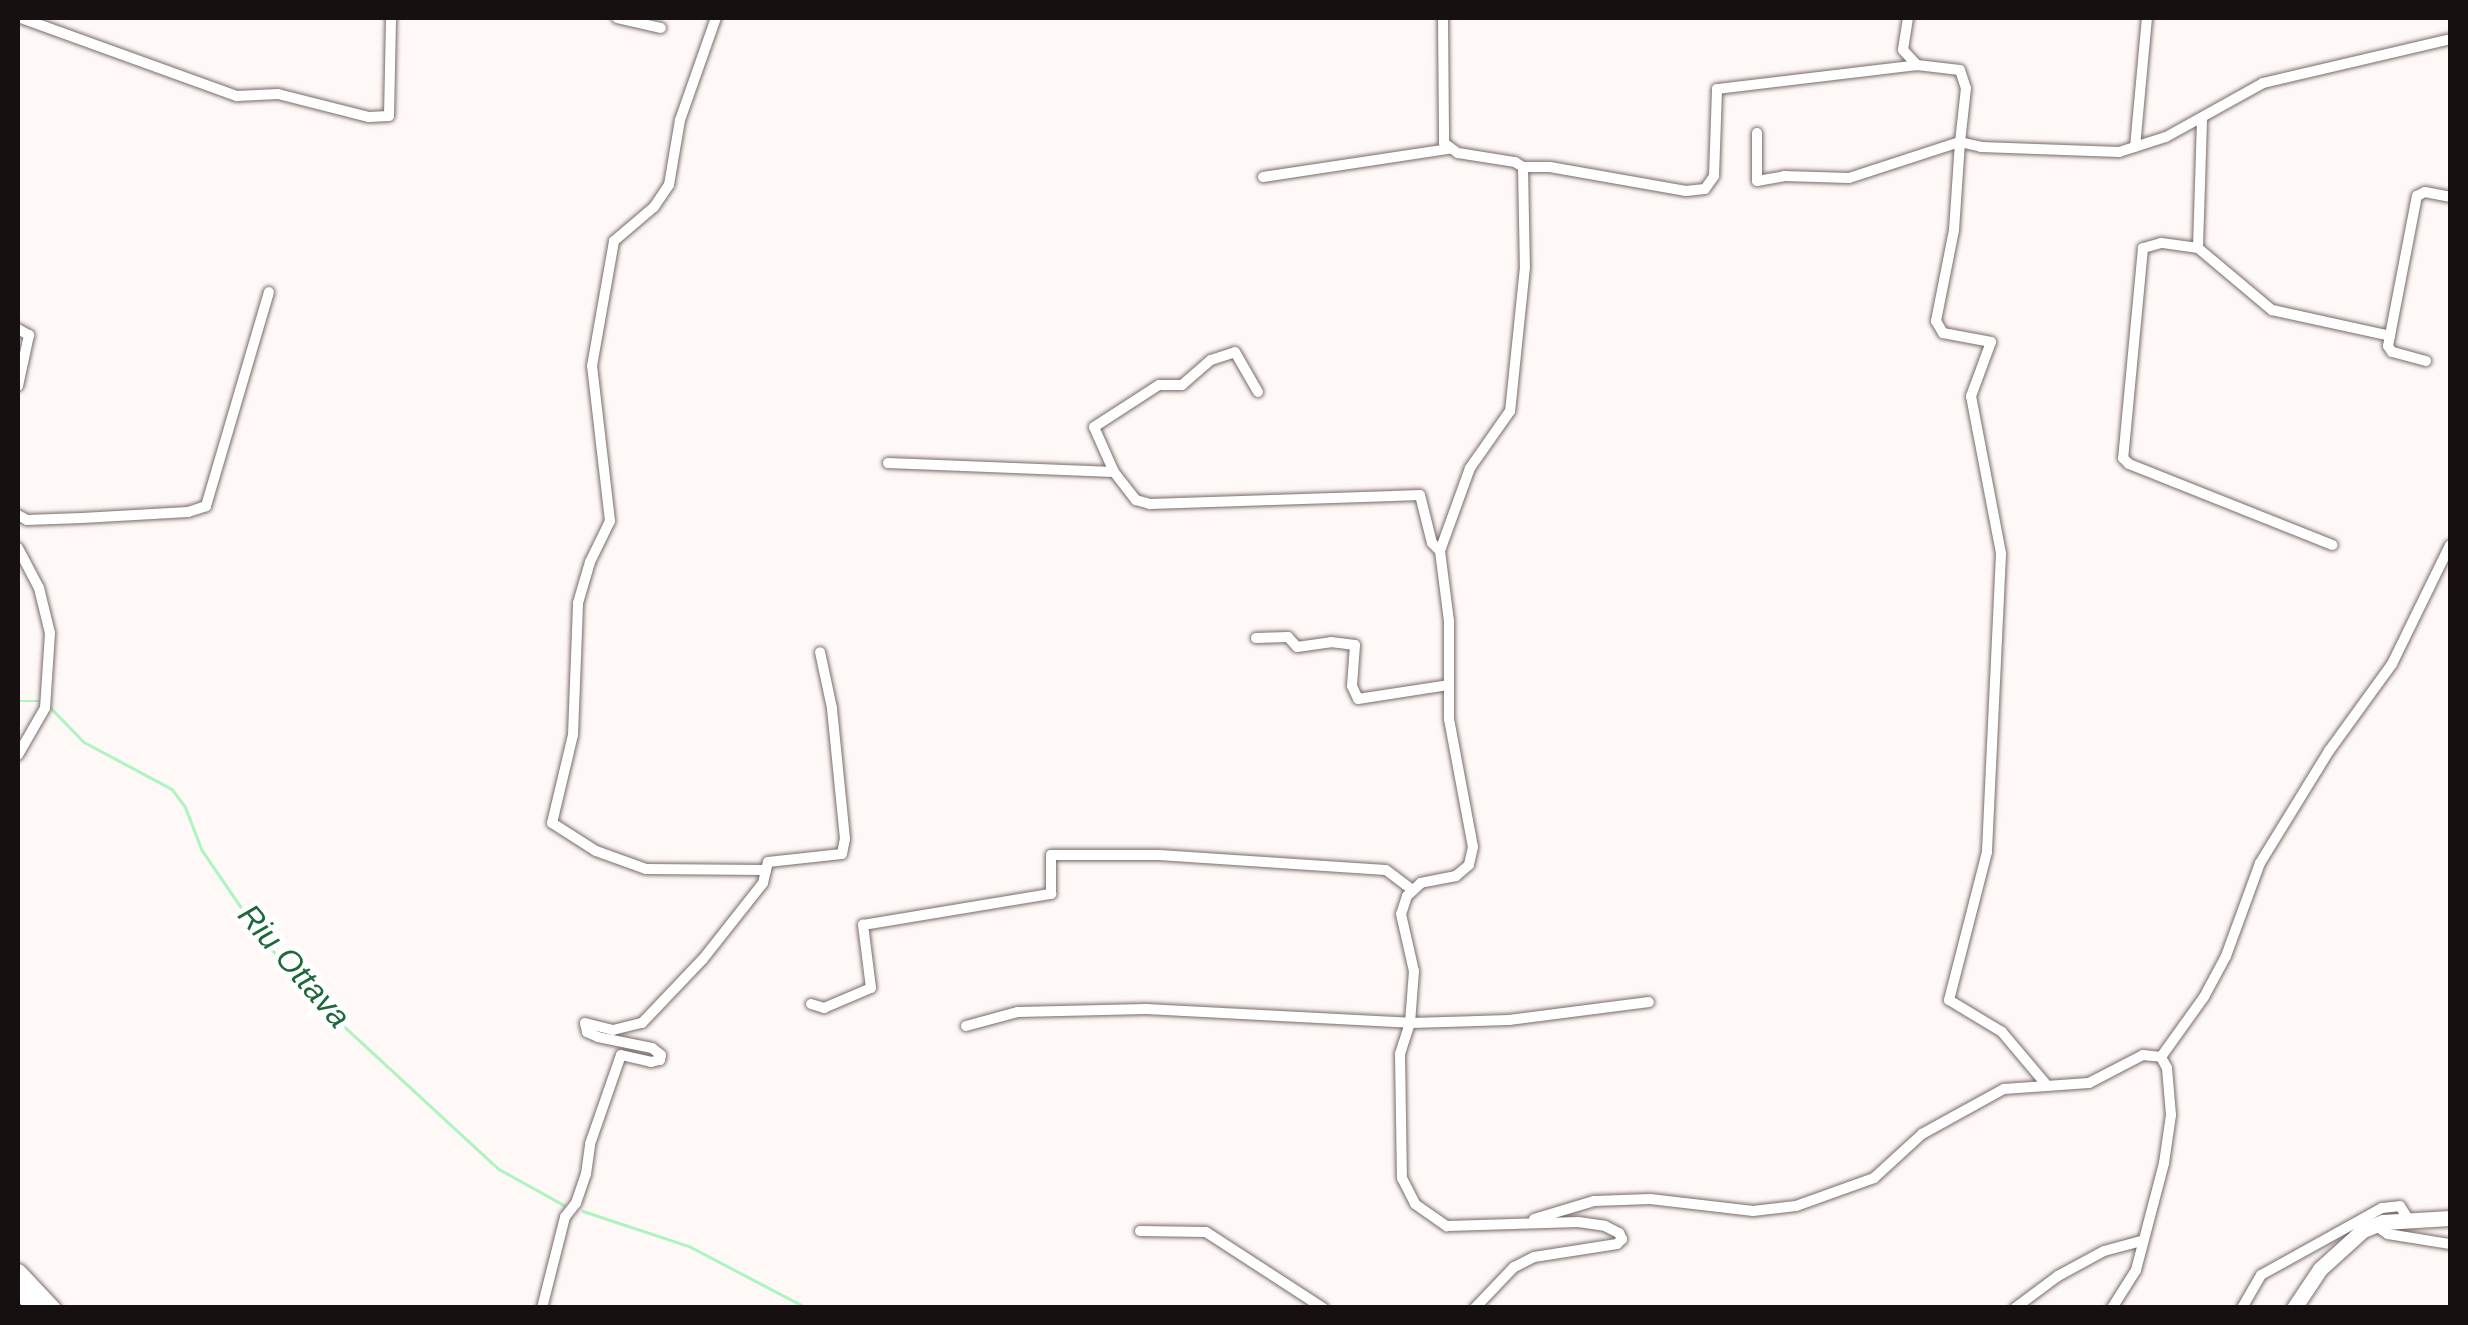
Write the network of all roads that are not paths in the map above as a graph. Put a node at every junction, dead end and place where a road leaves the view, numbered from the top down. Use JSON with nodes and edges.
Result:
{"nodes":[{"id":1,"x":21,"y":18,"type":"edge"},
{"id":2,"x":391,"y":18,"type":"edge"},
{"id":3,"x":618,"y":18,"type":"edge"},
{"id":4,"x":716,"y":18,"type":"edge"},
{"id":5,"x":1443,"y":18,"type":"edge"},
{"id":6,"x":1908,"y":18,"type":"edge"},
{"id":7,"x":2148,"y":18,"type":"edge"},
{"id":8,"x":661,"y":28,"type":"dead end"},
{"id":9,"x":2450,"y":39,"type":"edge"},
{"id":10,"x":1917,"y":66,"type":"junction"},
{"id":11,"x":2202,"y":120,"type":"junction"},
{"id":12,"x":1757,"y":133,"type":"dead end"},
{"id":13,"x":1960,"y":142,"type":"junction"},
{"id":14,"x":2135,"y":147,"type":"junction"},
{"id":15,"x":1449,"y":150,"type":"junction"},
{"id":16,"x":1524,"y":168,"type":"junction"},
{"id":17,"x":1263,"y":176,"type":"dead end"},
{"id":18,"x":2450,"y":197,"type":"edge"},
{"id":19,"x":2198,"y":248,"type":"junction"},
{"id":20,"x":269,"y":292,"type":"dead end"},
{"id":21,"x":18,"y":329,"type":"edge"},
{"id":22,"x":2390,"y":336,"type":"junction"},
{"id":23,"x":2426,"y":361,"type":"dead end"},
{"id":24,"x":18,"y":386,"type":"edge"},
{"id":25,"x":1258,"y":392,"type":"dead end"},
{"id":26,"x":888,"y":464,"type":"dead end"},
{"id":27,"x":1114,"y":472,"type":"junction"},
{"id":28,"x":18,"y":515,"type":"edge"},
{"id":29,"x":2332,"y":545,"type":"dead end"},
{"id":30,"x":2450,"y":545,"type":"edge"},
{"id":31,"x":18,"y":548,"type":"edge"},
{"id":32,"x":1440,"y":551,"type":"junction"},
{"id":33,"x":18,"y":570,"type":"edge"},
{"id":34,"x":34,"y":578,"type":"junction"},
{"id":35,"x":1256,"y":638,"type":"dead end"},
{"id":36,"x":820,"y":652,"type":"dead end"},
{"id":37,"x":1448,"y":685,"type":"junction"},
{"id":38,"x":18,"y":754,"type":"edge"},
{"id":39,"x":766,"y":870,"type":"junction"},
{"id":40,"x":1413,"y":890,"type":"junction"},
{"id":41,"x":1649,"y":1002,"type":"dead end"},
{"id":42,"x":812,"y":1004,"type":"dead end"},
{"id":43,"x":1410,"y":1023,"type":"junction"},
{"id":44,"x":966,"y":1026,"type":"dead end"},
{"id":45,"x":2161,"y":1057,"type":"junction"},
{"id":46,"x":2044,"y":1083,"type":"junction"},
{"id":47,"x":2450,"y":1218,"type":"edge"},
{"id":48,"x":2408,"y":1219,"type":"junction"},
{"id":49,"x":1528,"y":1221,"type":"junction"},
{"id":50,"x":2376,"y":1225,"type":"junction"},
{"id":51,"x":1140,"y":1231,"type":"dead end"},
{"id":52,"x":2141,"y":1241,"type":"junction"},
{"id":53,"x":2450,"y":1244,"type":"edge"},
{"id":54,"x":18,"y":1270,"type":"edge"},
{"id":55,"x":18,"y":1290,"type":"edge"},
{"id":56,"x":34,"y":1308,"type":"edge"},
{"id":57,"x":53,"y":1308,"type":"edge"},
{"id":58,"x":542,"y":1308,"type":"edge"},
{"id":59,"x":1323,"y":1308,"type":"edge"},
{"id":60,"x":1475,"y":1308,"type":"edge"},
{"id":61,"x":2015,"y":1308,"type":"edge"},
{"id":62,"x":2112,"y":1308,"type":"edge"},
{"id":63,"x":2242,"y":1308,"type":"edge"},
{"id":64,"x":2294,"y":1308,"type":"edge"}],
"edges":[{"from":1,"to":2,"type":"street"},
{"from":3,"to":8,"type":"street"},
{"from":4,"to":39,"type":"street"},
{"from":5,"to":15,"type":"street"},
{"from":6,"to":10,"type":"street"},
{"from":7,"to":14,"type":"street"},
{"from":9,"to":11,"type":"street"},
{"from":10,"to":13,"type":"street"},
{"from":10,"to":16,"type":"street"},
{"from":11,"to":14,"type":"street"},
{"from":11,"to":19,"type":"street"},
{"from":12,"to":13,"type":"street"},
{"from":13,"to":14,"type":"street"},
{"from":13,"to":46,"type":"street"},
{"from":15,"to":16,"type":"street"},
{"from":15,"to":17,"type":"street"},
{"from":16,"to":32,"type":"street"},
{"from":18,"to":22,"type":"street"},
{"from":19,"to":22,"type":"street"},
{"from":19,"to":29,"type":"street"},
{"from":20,"to":28,"type":"street"},
{"from":21,"to":24,"type":"street"},
{"from":22,"to":23,"type":"street"},
{"from":25,"to":27,"type":"street"},
{"from":26,"to":27,"type":"street"},
{"from":27,"to":32,"type":"street"},
{"from":30,"to":45,"type":"street"},
{"from":31,"to":34,"type":"street"},
{"from":32,"to":37,"type":"street"},
{"from":33,"to":34,"type":"street"},
{"from":34,"to":38,"type":"street"},
{"from":35,"to":37,"type":"street"},
{"from":36,"to":39,"type":"street"},
{"from":37,"to":40,"type":"street"},
{"from":39,"to":58,"type":"street"},
{"from":40,"to":42,"type":"street"},
{"from":40,"to":43,"type":"street"},
{"from":41,"to":43,"type":"street"},
{"from":43,"to":44,"type":"street"},
{"from":43,"to":49,"type":"street"},
{"from":45,"to":46,"type":"street"},
{"from":45,"to":52,"type":"street"},
{"from":46,"to":49,"type":"street"},
{"from":47,"to":48,"type":"main road"},
{"from":48,"to":50,"type":"main road"},
{"from":48,"to":63,"type":"street"},
{"from":49,"to":60,"type":"street"},
{"from":50,"to":53,"type":"street"},
{"from":50,"to":64,"type":"main road"},
{"from":51,"to":59,"type":"street"},
{"from":52,"to":61,"type":"street"},
{"from":52,"to":62,"type":"street"},
{"from":54,"to":57,"type":"main road"},
{"from":55,"to":56,"type":"main road"}]}
